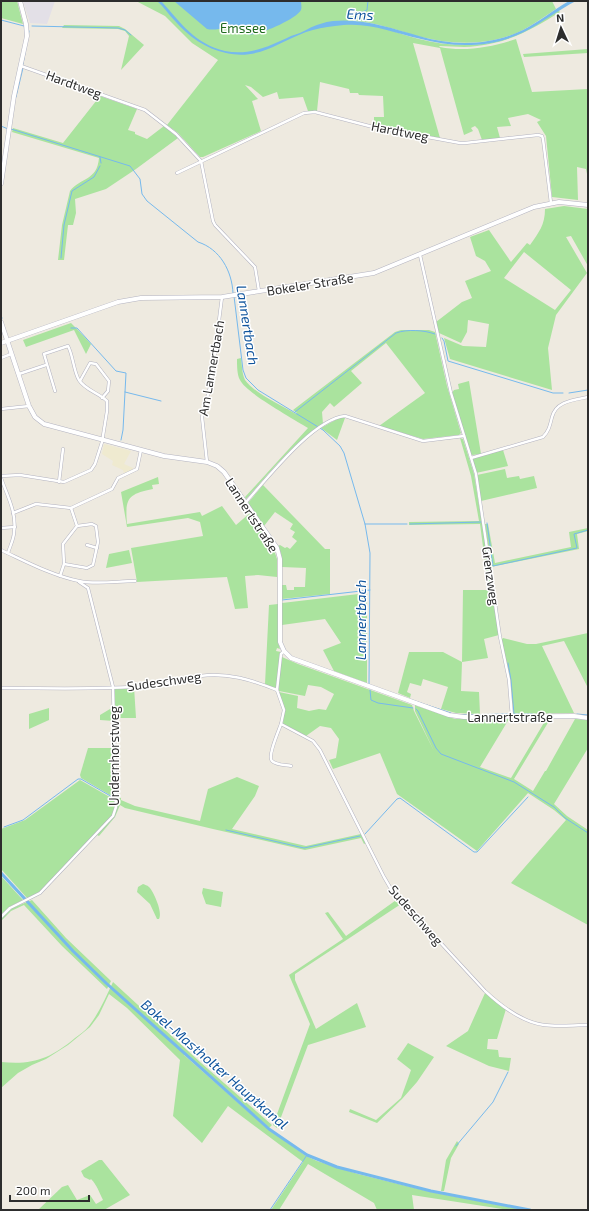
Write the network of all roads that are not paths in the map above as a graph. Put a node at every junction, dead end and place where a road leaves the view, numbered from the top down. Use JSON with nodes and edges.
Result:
{"nodes":[{"id":1,"x":20,"y":1,"type":"edge"},
{"id":2,"x":21,"y":66,"type":"junction"},
{"id":3,"x":201,"y":161,"type":"junction"},
{"id":4,"x":177,"y":172,"type":"dead end"},
{"id":5,"x":1,"y":184,"type":"edge"},
{"id":6,"x":551,"y":203,"type":"junction"},
{"id":7,"x":588,"y":205,"type":"edge"},
{"id":8,"x":419,"y":254,"type":"junction"},
{"id":9,"x":259,"y":292,"type":"junction"},
{"id":10,"x":222,"y":297,"type":"junction"},
{"id":11,"x":1,"y":322,"type":"edge"},
{"id":12,"x":7,"y":341,"type":"junction"},
{"id":13,"x":1,"y":343,"type":"edge"},
{"id":14,"x":11,"y":354,"type":"junction"},
{"id":15,"x":1,"y":358,"type":"edge"},
{"id":16,"x":46,"y":365,"type":"junction"},
{"id":17,"x":19,"y":374,"type":"junction"},
{"id":18,"x":80,"y":381,"type":"junction"},
{"id":19,"x":55,"y":391,"type":"dead end"},
{"id":20,"x":588,"y":397,"type":"edge"},
{"id":21,"x":102,"y":398,"type":"junction"},
{"id":22,"x":29,"y":406,"type":"junction"},
{"id":23,"x":1,"y":409,"type":"edge"},
{"id":24,"x":464,"y":436,"type":"junction"},
{"id":25,"x":102,"y":439,"type":"junction"},
{"id":26,"x":63,"y":449,"type":"dead end"},
{"id":27,"x":141,"y":450,"type":"junction"},
{"id":28,"x":470,"y":458,"type":"junction"},
{"id":29,"x":207,"y":462,"type":"junction"},
{"id":30,"x":1,"y":477,"type":"edge"},
{"id":31,"x":59,"y":482,"type":"junction"},
{"id":32,"x":245,"y":503,"type":"junction"},
{"id":33,"x":71,"y":508,"type":"junction"},
{"id":34,"x":13,"y":513,"type":"junction"},
{"id":35,"x":77,"y":526,"type":"junction"},
{"id":36,"x":15,"y":527,"type":"junction"},
{"id":37,"x":1,"y":528,"type":"edge"},
{"id":38,"x":87,"y":546,"type":"dead end"},
{"id":39,"x":97,"y":548,"type":"junction"},
{"id":40,"x":1,"y":550,"type":"edge"},
{"id":41,"x":8,"y":553,"type":"junction"},
{"id":42,"x":64,"y":564,"type":"junction"},
{"id":43,"x":60,"y":576,"type":"junction"},
{"id":44,"x":135,"y":581,"type":"dead end"},
{"id":45,"x":79,"y":582,"type":"junction"},
{"id":46,"x":90,"y":583,"type":"junction"},
{"id":47,"x":88,"y":588,"type":"junction"},
{"id":48,"x":284,"y":651,"type":"junction"},
{"id":49,"x":1,"y":688,"type":"edge"},
{"id":50,"x":114,"y":688,"type":"junction"},
{"id":51,"x":277,"y":690,"type":"junction"},
{"id":52,"x":512,"y":717,"type":"junction"},
{"id":53,"x":588,"y":718,"type":"edge"},
{"id":54,"x":281,"y":724,"type":"junction"},
{"id":55,"x":291,"y":766,"type":"dead end"},
{"id":56,"x":1,"y":917,"type":"edge"},
{"id":57,"x":588,"y":1025,"type":"edge"}],
"edges":[{"from":1,"to":2,"type":"street"},
{"from":2,"to":3,"type":"street","name":"Hardtweg"},
{"from":2,"to":5,"type":"street"},
{"from":3,"to":4,"type":"street","name":"Hardtweg"},
{"from":3,"to":6,"type":"street","name":"Hardtweg"},
{"from":3,"to":9,"type":"street"},
{"from":6,"to":7,"type":"street","name":"Bokeler Straße"},
{"from":6,"to":8,"type":"street","name":"Bokeler Straße"},
{"from":8,"to":9,"type":"street","name":"Bokeler Straße"},
{"from":8,"to":24,"type":"street","name":"Grenzweg"},
{"from":9,"to":10,"type":"street","name":"Bokeler Straße"},
{"from":10,"to":12,"type":"street","name":"Bokeler Straße"},
{"from":10,"to":29,"type":"street","name":"Am Lannertbach"},
{"from":11,"to":12,"type":"street","name":"Lannertstraße"},
{"from":12,"to":13,"type":"street","name":"Bokeler Straße"},
{"from":12,"to":14,"type":"street","name":"Lannertstraße"},
{"from":14,"to":15,"type":"street"},
{"from":14,"to":17,"type":"street","name":"Lannertstraße"},
{"from":16,"to":17,"type":"street"},
{"from":16,"to":18,"type":"street"},
{"from":16,"to":19,"type":"street"},
{"from":17,"to":22,"type":"street","name":"Lannertstraße"},
{"from":18,"to":21,"type":"street"},
{"from":18,"to":21,"type":"street"},
{"from":20,"to":28,"type":"street"},
{"from":21,"to":25,"type":"street"},
{"from":22,"to":23,"type":"street"},
{"from":22,"to":25,"type":"street","name":"Lannertstraße"},
{"from":24,"to":28,"type":"street","name":"Grenzweg"},
{"from":24,"to":32,"type":"street"},
{"from":25,"to":27,"type":"street","name":"Lannertstraße"},
{"from":25,"to":31,"type":"street"},
{"from":26,"to":31,"type":"street"},
{"from":27,"to":29,"type":"street","name":"Lannertstraße"},
{"from":27,"to":33,"type":"street"},
{"from":28,"to":52,"type":"street","name":"Grenzweg"},
{"from":29,"to":32,"type":"street","name":"Lannertstraße"},
{"from":30,"to":31,"type":"street"},
{"from":30,"to":34,"type":"street"},
{"from":32,"to":48,"type":"street","name":"Lannertstraße"},
{"from":33,"to":34,"type":"street"},
{"from":33,"to":35,"type":"street"},
{"from":34,"to":36,"type":"street"},
{"from":35,"to":39,"type":"street"},
{"from":35,"to":42,"type":"street"},
{"from":36,"to":37,"type":"street"},
{"from":36,"to":41,"type":"street"},
{"from":38,"to":39,"type":"street"},
{"from":39,"to":42,"type":"street"},
{"from":40,"to":41,"type":"street"},
{"from":41,"to":43,"type":"street"},
{"from":42,"to":43,"type":"street"},
{"from":43,"to":45,"type":"street"},
{"from":44,"to":46,"type":"street"},
{"from":45,"to":46,"type":"street"},
{"from":45,"to":47,"type":"street"},
{"from":46,"to":47,"type":"street"},
{"from":47,"to":50,"type":"street","name":"Undernhorstweg"},
{"from":48,"to":51,"type":"street"},
{"from":48,"to":52,"type":"street","name":"Lannertstraße"},
{"from":49,"to":50,"type":"street","name":"Sudeschweg"},
{"from":50,"to":51,"type":"street","name":"Sudeschweg"},
{"from":50,"to":56,"type":"street","name":"Undernhorstweg"},
{"from":51,"to":54,"type":"street"},
{"from":52,"to":53,"type":"street","name":"Lannertstraße"},
{"from":54,"to":55,"type":"street"},
{"from":54,"to":57,"type":"street","name":"Sudeschweg"}]}
